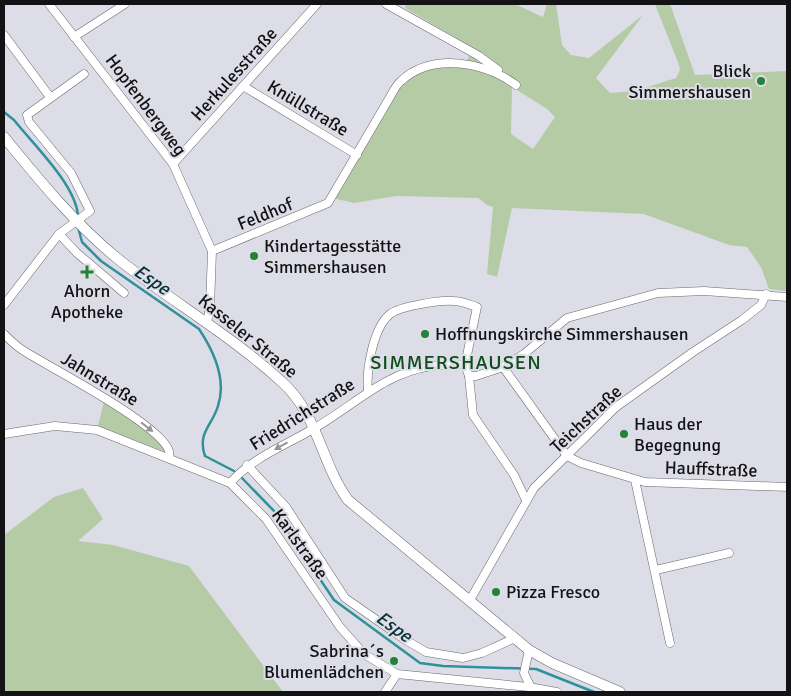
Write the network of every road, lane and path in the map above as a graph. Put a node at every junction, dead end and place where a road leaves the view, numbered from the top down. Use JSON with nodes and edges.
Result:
{"nodes":[{"id":1,"x":49,"y":4,"type":"edge"},
{"id":2,"x":125,"y":4,"type":"edge"},
{"id":3,"x":317,"y":4,"type":"edge"},
{"id":4,"x":386,"y":4,"type":"edge"},
{"id":5,"x":4,"y":35,"type":"edge"},
{"id":6,"x":74,"y":38,"type":"junction"},
{"id":7,"x":84,"y":74,"type":"dead end"},
{"id":8,"x":506,"y":78,"type":"junction"},
{"id":9,"x":516,"y":85,"type":"dead end"},
{"id":10,"x":243,"y":86,"type":"junction"},
{"id":11,"x":50,"y":97,"type":"junction"},
{"id":12,"x":4,"y":137,"type":"edge"},
{"id":13,"x":356,"y":155,"type":"junction"},
{"id":14,"x":173,"y":164,"type":"junction"},
{"id":15,"x":79,"y":221,"type":"junction"},
{"id":16,"x":59,"y":234,"type":"junction"},
{"id":17,"x":212,"y":251,"type":"junction"},
{"id":18,"x":124,"y":293,"type":"dead end"},
{"id":19,"x":766,"y":294,"type":"junction"},
{"id":20,"x":787,"y":297,"type":"edge"},
{"id":21,"x":4,"y":305,"type":"edge"},
{"id":22,"x":207,"y":322,"type":"junction"},
{"id":23,"x":4,"y":334,"type":"edge"},
{"id":24,"x":465,"y":365,"type":"junction"},
{"id":25,"x":503,"y":367,"type":"junction"},
{"id":26,"x":469,"y":376,"type":"junction"},
{"id":27,"x":368,"y":391,"type":"junction"},
{"id":28,"x":315,"y":428,"type":"junction"},
{"id":29,"x":4,"y":434,"type":"edge"},
{"id":30,"x":567,"y":456,"type":"junction"},
{"id":31,"x":169,"y":457,"type":"junction"},
{"id":32,"x":247,"y":465,"type":"junction"},
{"id":33,"x":635,"y":480,"type":"junction"},
{"id":34,"x":230,"y":483,"type":"junction"},
{"id":35,"x":787,"y":487,"type":"edge"},
{"id":36,"x":526,"y":500,"type":"junction"},
{"id":37,"x":729,"y":553,"type":"dead end"},
{"id":38,"x":656,"y":570,"type":"junction"},
{"id":39,"x":470,"y":600,"type":"junction"},
{"id":40,"x":515,"y":638,"type":"junction"},
{"id":41,"x":670,"y":643,"type":"dead end"},
{"id":42,"x":530,"y":650,"type":"junction"},
{"id":43,"x":397,"y":674,"type":"junction"},
{"id":44,"x":531,"y":689,"type":"edge"},
{"id":45,"x":385,"y":692,"type":"edge"},
{"id":46,"x":557,"y":692,"type":"edge"},
{"id":47,"x":620,"y":692,"type":"edge"}],
"edges":[{"from":1,"to":6,"type":"street","name":"Hopfenbergweg"},
{"from":2,"to":6,"type":"street"},
{"from":3,"to":10,"type":"street","name":"Herkulesstraße"},
{"from":4,"to":8,"type":"street"},
{"from":5,"to":11,"type":"street"},
{"from":6,"to":14,"type":"street","name":"Hopfenbergweg"},
{"from":7,"to":11,"type":"street"},
{"from":8,"to":9,"type":"street"},
{"from":8,"to":13,"type":"street"},
{"from":10,"to":13,"type":"street","name":"Knüllstraße"},
{"from":10,"to":14,"type":"street","name":"Herkulesstraße"},
{"from":11,"to":15,"type":"street"},
{"from":12,"to":15,"type":"street","name":"Kasseler Straße"},
{"from":13,"to":17,"type":"street","name":"Feldhof"},
{"from":14,"to":17,"type":"street","name":"Hopfenbergweg"},
{"from":15,"to":16,"type":"street"},
{"from":15,"to":22,"type":"street","name":"Kasseler Straße"},
{"from":16,"to":18,"type":"street"},
{"from":16,"to":21,"type":"street"},
{"from":17,"to":22,"type":"street","name":"Hopfenbergweg"},
{"from":19,"to":20,"type":"street"},
{"from":19,"to":25,"type":"street"},
{"from":19,"to":30,"type":"street","name":"Teichstraße"},
{"from":22,"to":28,"type":"street","name":"Kasseler Straße"},
{"from":23,"to":31,"type":"street","name":"Jahnstraße","one_way":true},
{"from":24,"to":26,"type":"street"},
{"from":24,"to":27,"type":"street","name":"Friedrichstraße"},
{"from":24,"to":27,"type":"street"},
{"from":25,"to":26,"type":"street"},
{"from":25,"to":30,"type":"street"},
{"from":26,"to":36,"type":"street"},
{"from":27,"to":28,"type":"street","name":"Friedrichstraße"},
{"from":28,"to":32,"type":"street","name":"Friedrichstraße","one_way":true},
{"from":28,"to":39,"type":"street","name":"Kasseler Straße"},
{"from":29,"to":31,"type":"street","name":"Karlstraße"},
{"from":30,"to":33,"type":"street","name":"Hauffstraße"},
{"from":30,"to":36,"type":"street","name":"Teichstraße"},
{"from":31,"to":34,"type":"street","name":"Karlstraße"},
{"from":32,"to":34,"type":"street","name":"Friedrichstraße"},
{"from":32,"to":40,"type":"street"},
{"from":33,"to":35,"type":"street","name":"Hauffstraße"},
{"from":33,"to":38,"type":"street"},
{"from":34,"to":43,"type":"street","name":"Karlstraße"},
{"from":36,"to":39,"type":"street","name":"Teichstraße"},
{"from":37,"to":38,"type":"street"},
{"from":38,"to":41,"type":"street"},
{"from":39,"to":40,"type":"street","name":"Kasseler Straße"},
{"from":40,"to":42,"type":"street","name":"Kasseler Straße"},
{"from":42,"to":44,"type":"street"},
{"from":42,"to":47,"type":"street","name":"Kasseler Straße"},
{"from":43,"to":44,"type":"street","name":"Karlstraße"},
{"from":43,"to":45,"type":"street"},
{"from":44,"to":46,"type":"street","name":"Karlstraße"}]}
